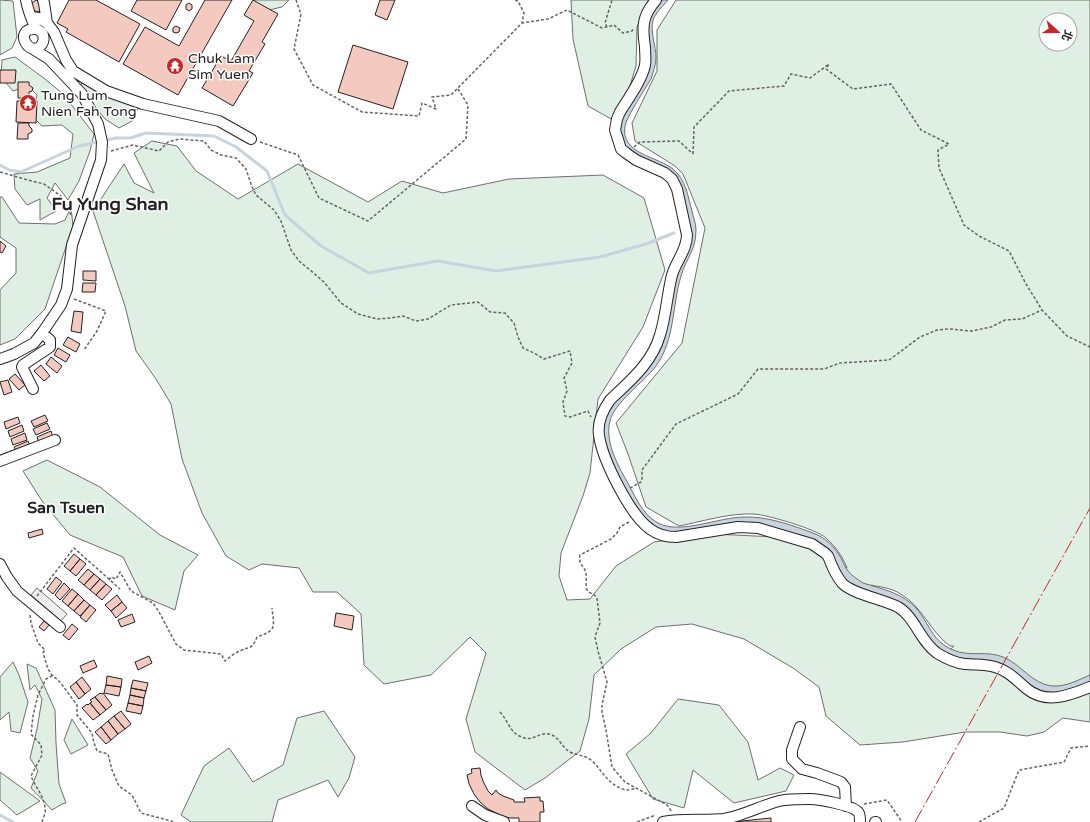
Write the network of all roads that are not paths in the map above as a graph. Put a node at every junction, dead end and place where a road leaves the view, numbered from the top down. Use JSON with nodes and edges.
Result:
{"nodes":[{"id":1,"x":26,"y":0,"type":"edge"},
{"id":2,"x":43,"y":0,"type":"edge"},
{"id":3,"x":656,"y":0,"type":"edge"},
{"id":4,"x":31,"y":15,"type":"junction"},
{"id":5,"x":47,"y":23,"type":"junction"},
{"id":6,"x":33,"y":29,"type":"junction"},
{"id":7,"x":43,"y":42,"type":"junction"},
{"id":8,"x":33,"y":48,"type":"junction"},
{"id":9,"x":48,"y":59,"type":"junction"},
{"id":10,"x":251,"y":139,"type":"road end"},
{"id":11,"x":42,"y":333,"type":"junction"},
{"id":12,"x":0,"y":360,"type":"edge"},
{"id":13,"x":33,"y":389,"type":"dead end"},
{"id":14,"x":55,"y":440,"type":"dead end"},
{"id":15,"x":0,"y":461,"type":"edge"},
{"id":16,"x":0,"y":564,"type":"edge"},
{"id":17,"x":60,"y":627,"type":"dead end"},
{"id":18,"x":1090,"y":687,"type":"edge"},
{"id":19,"x":800,"y":727,"type":"dead end"},
{"id":20,"x":472,"y":806,"type":"dead end"},
{"id":21,"x":846,"y":806,"type":"junction"},
{"id":22,"x":504,"y":822,"type":"edge"},
{"id":23,"x":663,"y":822,"type":"edge"},
{"id":24,"x":860,"y":822,"type":"edge"}],
"edges":[{"from":1,"to":4,"type":"street"},
{"from":2,"to":5,"type":"street"},
{"from":3,"to":18,"type":"street"},
{"from":4,"to":5,"type":"street"},
{"from":4,"to":6,"type":"street"},
{"from":5,"to":10,"type":"street"},
{"from":6,"to":7,"type":"street"},
{"from":6,"to":8,"type":"street"},
{"from":7,"to":8,"type":"street"},
{"from":7,"to":9,"type":"street"},
{"from":8,"to":9,"type":"street"},
{"from":9,"to":11,"type":"street"},
{"from":11,"to":12,"type":"street"},
{"from":11,"to":13,"type":"street"},
{"from":14,"to":15,"type":"street"},
{"from":16,"to":17,"type":"street"},
{"from":19,"to":21,"type":"street"},
{"from":20,"to":22,"type":"street"},
{"from":21,"to":23,"type":"street"},
{"from":21,"to":24,"type":"street"}]}
